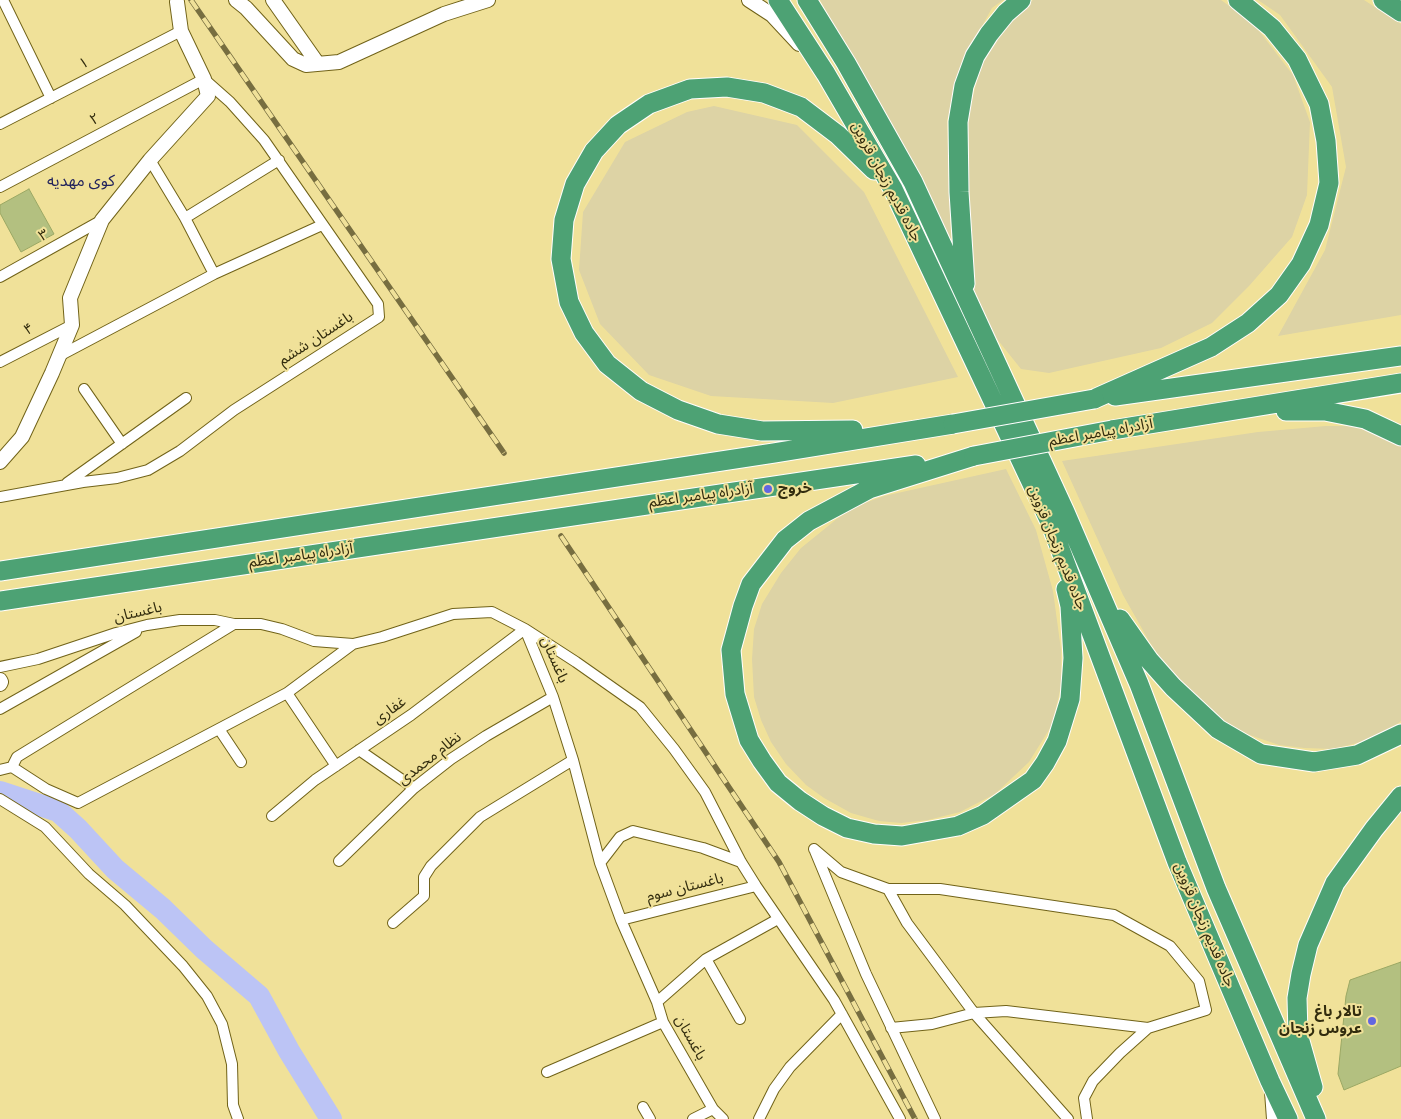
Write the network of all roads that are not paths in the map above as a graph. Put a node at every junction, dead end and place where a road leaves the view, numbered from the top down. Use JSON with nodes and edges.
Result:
{"nodes":[{"id":1,"x":2,"y":0,"type":"edge"},
{"id":2,"x":236,"y":0,"type":"edge"},
{"id":3,"x":273,"y":0,"type":"edge"},
{"id":4,"x":488,"y":0,"type":"edge"},
{"id":5,"x":749,"y":0,"type":"edge"},
{"id":6,"x":778,"y":0,"type":"edge"},
{"id":7,"x":806,"y":0,"type":"edge"},
{"id":8,"x":1021,"y":0,"type":"edge"},
{"id":9,"x":1238,"y":0,"type":"edge"},
{"id":10,"x":1383,"y":0,"type":"edge"},
{"id":11,"x":178,"y":2,"type":"dead end"},
{"id":12,"x":1401,"y":12,"type":"edge"},
{"id":13,"x":181,"y":31,"type":"junction"},
{"id":14,"x":318,"y":64,"type":"junction"},
{"id":15,"x":826,"y":74,"type":"junction"},
{"id":16,"x":204,"y":79,"type":"junction"},
{"id":17,"x":51,"y":98,"type":"junction"},
{"id":18,"x":0,"y":124,"type":"edge"},
{"id":19,"x":150,"y":160,"type":"junction"},
{"id":20,"x":279,"y":160,"type":"junction"},
{"id":21,"x":0,"y":187,"type":"edge"},
{"id":22,"x":893,"y":189,"type":"junction"},
{"id":23,"x":185,"y":218,"type":"junction"},
{"id":24,"x":102,"y":220,"type":"junction"},
{"id":25,"x":322,"y":225,"type":"junction"},
{"id":26,"x":214,"y":274,"type":"junction"},
{"id":27,"x":0,"y":277,"type":"edge"},
{"id":28,"x":966,"y":295,"type":"junction"},
{"id":29,"x":72,"y":325,"type":"junction"},
{"id":30,"x":59,"y":356,"type":"junction"},
{"id":31,"x":1401,"y":356,"type":"edge"},
{"id":32,"x":0,"y":362,"type":"edge"},
{"id":33,"x":1401,"y":383,"type":"edge"},
{"id":34,"x":84,"y":390,"type":"dead end"},
{"id":35,"x":186,"y":398,"type":"dead end"},
{"id":36,"x":1094,"y":400,"type":"junction"},
{"id":37,"x":1238,"y":410,"type":"junction"},
{"id":38,"x":926,"y":428,"type":"junction"},
{"id":39,"x":1401,"y":436,"type":"edge"},
{"id":40,"x":122,"y":444,"type":"junction"},
{"id":41,"x":974,"y":456,"type":"junction"},
{"id":42,"x":0,"y":462,"type":"edge"},
{"id":43,"x":64,"y":485,"type":"junction"},
{"id":44,"x":0,"y":497,"type":"edge"},
{"id":45,"x":1050,"y":522,"type":"junction"},
{"id":46,"x":0,"y":571,"type":"edge"},
{"id":47,"x":1098,"y":588,"type":"junction"},
{"id":48,"x":0,"y":601,"type":"edge"},
{"id":49,"x":234,"y":624,"type":"junction"},
{"id":50,"x":147,"y":625,"type":"junction"},
{"id":51,"x":524,"y":629,"type":"junction"},
{"id":52,"x":353,"y":644,"type":"junction"},
{"id":53,"x":0,"y":666,"type":"edge"},
{"id":54,"x":0,"y":680,"type":"edge"},
{"id":55,"x":0,"y":684,"type":"edge"},
{"id":56,"x":287,"y":693,"type":"junction"},
{"id":57,"x":553,"y":697,"type":"junction"},
{"id":58,"x":0,"y":709,"type":"edge"},
{"id":59,"x":219,"y":729,"type":"junction"},
{"id":60,"x":1401,"y":734,"type":"edge"},
{"id":61,"x":359,"y":750,"type":"junction"},
{"id":62,"x":573,"y":760,"type":"junction"},
{"id":63,"x":241,"y":762,"type":"dead end"},
{"id":64,"x":336,"y":766,"type":"junction"},
{"id":65,"x":12,"y":767,"type":"junction"},
{"id":66,"x":0,"y":770,"type":"edge"},
{"id":67,"x":414,"y":788,"type":"junction"},
{"id":68,"x":1401,"y":796,"type":"edge"},
{"id":69,"x":0,"y":799,"type":"edge"},
{"id":70,"x":272,"y":816,"type":"dead end"},
{"id":71,"x":339,"y":861,"type":"dead end"},
{"id":72,"x":741,"y":862,"type":"junction"},
{"id":73,"x":600,"y":863,"type":"junction"},
{"id":74,"x":756,"y":886,"type":"junction"},
{"id":75,"x":888,"y":889,"type":"junction"},
{"id":76,"x":778,"y":919,"type":"junction"},
{"id":77,"x":621,"y":920,"type":"junction"},
{"id":78,"x":393,"y":923,"type":"dead end"},
{"id":79,"x":706,"y":959,"type":"junction"},
{"id":80,"x":657,"y":1002,"type":"junction"},
{"id":81,"x":974,"y":1012,"type":"junction"},
{"id":82,"x":842,"y":1014,"type":"junction"},
{"id":83,"x":740,"y":1019,"type":"dead end"},
{"id":84,"x":663,"y":1022,"type":"junction"},
{"id":85,"x":891,"y":1028,"type":"junction"},
{"id":86,"x":1148,"y":1028,"type":"junction"},
{"id":87,"x":547,"y":1072,"type":"dead end"},
{"id":88,"x":1270,"y":1081,"type":"junction"},
{"id":89,"x":643,"y":1107,"type":"dead end"},
{"id":90,"x":713,"y":1109,"type":"junction"},
{"id":91,"x":238,"y":1119,"type":"edge"},
{"id":92,"x":650,"y":1119,"type":"edge"},
{"id":93,"x":693,"y":1119,"type":"edge"},
{"id":94,"x":723,"y":1119,"type":"edge"},
{"id":95,"x":759,"y":1119,"type":"edge"},
{"id":96,"x":900,"y":1119,"type":"edge"},
{"id":97,"x":935,"y":1119,"type":"edge"},
{"id":98,"x":1068,"y":1119,"type":"edge"},
{"id":99,"x":1087,"y":1119,"type":"edge"},
{"id":100,"x":1272,"y":1119,"type":"edge"},
{"id":101,"x":1288,"y":1119,"type":"edge"},
{"id":102,"x":1316,"y":1119,"type":"edge"},
{"id":103,"x":1323,"y":1119,"type":"edge"}],
"edges":[{"from":1,"to":17,"type":"street"},
{"from":2,"to":14,"type":"street"},
{"from":3,"to":14,"type":"street"},
{"from":4,"to":14,"type":"street"},
{"from":5,"to":15,"type":"street"},
{"from":6,"to":15,"type":"highway","name":"جاده قدیم زنجان قزوین"},
{"from":7,"to":28,"type":"highway","name":"جاده قدیم زنجان قزوین"},
{"from":8,"to":28,"type":"highway"},
{"from":9,"to":36,"type":"highway"},
{"from":10,"to":12,"type":"highway"},
{"from":11,"to":13,"type":"street"},
{"from":13,"to":16,"type":"street"},
{"from":13,"to":17,"type":"street","name":"۱"},
{"from":15,"to":22,"type":"highway","name":"جاده قدیم زنجان قزوین"},
{"from":16,"to":19,"type":"street"},
{"from":16,"to":20,"type":"street","name":"باغستان ششم"},
{"from":16,"to":21,"type":"street","name":"۲"},
{"from":17,"to":18,"type":"street","name":"۱"},
{"from":19,"to":23,"type":"street"},
{"from":19,"to":24,"type":"street"},
{"from":20,"to":23,"type":"street"},
{"from":20,"to":25,"type":"street","name":"باغستان ششم"},
{"from":22,"to":38,"type":"highway"},
{"from":22,"to":45,"type":"highway","name":"جاده قدیم زنجان قزوین"},
{"from":23,"to":26,"type":"street"},
{"from":24,"to":27,"type":"street","name":"۳"},
{"from":24,"to":29,"type":"street"},
{"from":25,"to":26,"type":"street"},
{"from":25,"to":43,"type":"street","name":"باغستان ششم"},
{"from":26,"to":30,"type":"street"},
{"from":28,"to":47,"type":"highway","name":"جاده قدیم زنجان قزوین"},
{"from":29,"to":30,"type":"street"},
{"from":29,"to":32,"type":"street","name":"۴"},
{"from":30,"to":42,"type":"street"},
{"from":31,"to":36,"type":"highway","name":"آزادراه پیامبر اعظم"},
{"from":33,"to":37,"type":"highway","name":"آزادراه پیامبر اعظم"},
{"from":34,"to":40,"type":"street"},
{"from":35,"to":40,"type":"street"},
{"from":36,"to":38,"type":"highway","name":"آزادراه پیامبر اعظم","bridge":true},
{"from":37,"to":39,"type":"highway"},
{"from":37,"to":41,"type":"highway","name":"آزادراه پیامبر اعظم","bridge":true},
{"from":38,"to":46,"type":"highway","name":"آزادراه پیامبر اعظم"},
{"from":40,"to":43,"type":"street"},
{"from":41,"to":45,"type":"highway"},
{"from":41,"to":48,"type":"highway","name":"آزادراه پیامبر اعظم"},
{"from":43,"to":44,"type":"street","name":"باغستان ششم"},
{"from":45,"to":88,"type":"highway","name":"جاده قدیم زنجان قزوین"},
{"from":47,"to":60,"type":"highway"},
{"from":47,"to":102,"type":"highway","name":"جاده قدیم زنجان قزوین"},
{"from":49,"to":50,"type":"street","name":"باغستان"},
{"from":49,"to":52,"type":"street","name":"باغستان"},
{"from":49,"to":65,"type":"street"},
{"from":50,"to":53,"type":"street","name":"باغستان"},
{"from":50,"to":58,"type":"street"},
{"from":51,"to":52,"type":"street","name":"باغستان"},
{"from":51,"to":57,"type":"street","name":"باغستان"},
{"from":51,"to":61,"type":"street","name":"غفاری"},
{"from":51,"to":72,"type":"street"},
{"from":52,"to":56,"type":"street"},
{"from":54,"to":55,"type":"street"},
{"from":56,"to":59,"type":"street"},
{"from":56,"to":64,"type":"street"},
{"from":57,"to":62,"type":"street","name":"باغستان"},
{"from":57,"to":67,"type":"street","name":"نظام محمدی"},
{"from":59,"to":63,"type":"street"},
{"from":59,"to":65,"type":"street"},
{"from":61,"to":64,"type":"street","name":"غفاری"},
{"from":61,"to":67,"type":"street"},
{"from":62,"to":73,"type":"street","name":"باغستان"},
{"from":62,"to":78,"type":"street"},
{"from":64,"to":70,"type":"street","name":"غفاری"},
{"from":65,"to":66,"type":"street"},
{"from":67,"to":71,"type":"street","name":"نظام محمدی"},
{"from":68,"to":103,"type":"highway"},
{"from":69,"to":91,"type":"street"},
{"from":72,"to":73,"type":"street"},
{"from":72,"to":74,"type":"street"},
{"from":73,"to":77,"type":"street","name":"باغستان"},
{"from":74,"to":76,"type":"street"},
{"from":74,"to":77,"type":"street","name":"باغستان سوم"},
{"from":75,"to":81,"type":"street"},
{"from":75,"to":85,"type":"street"},
{"from":75,"to":86,"type":"street"},
{"from":76,"to":79,"type":"street"},
{"from":76,"to":82,"type":"street"},
{"from":77,"to":80,"type":"street","name":"باغستان"},
{"from":79,"to":80,"type":"street"},
{"from":79,"to":83,"type":"street"},
{"from":80,"to":84,"type":"street","name":"باغستان"},
{"from":81,"to":85,"type":"street"},
{"from":81,"to":86,"type":"street"},
{"from":81,"to":98,"type":"street"},
{"from":82,"to":95,"type":"street"},
{"from":82,"to":96,"type":"street"},
{"from":84,"to":87,"type":"street"},
{"from":84,"to":90,"type":"street","name":"باغستان"},
{"from":85,"to":97,"type":"street"},
{"from":86,"to":99,"type":"street"},
{"from":88,"to":100,"type":"street"},
{"from":88,"to":101,"type":"highway","name":"جاده قدیم زنجان قزوین"},
{"from":89,"to":92,"type":"street"},
{"from":90,"to":93,"type":"street"},
{"from":90,"to":94,"type":"street","name":"باغستان"}]}
